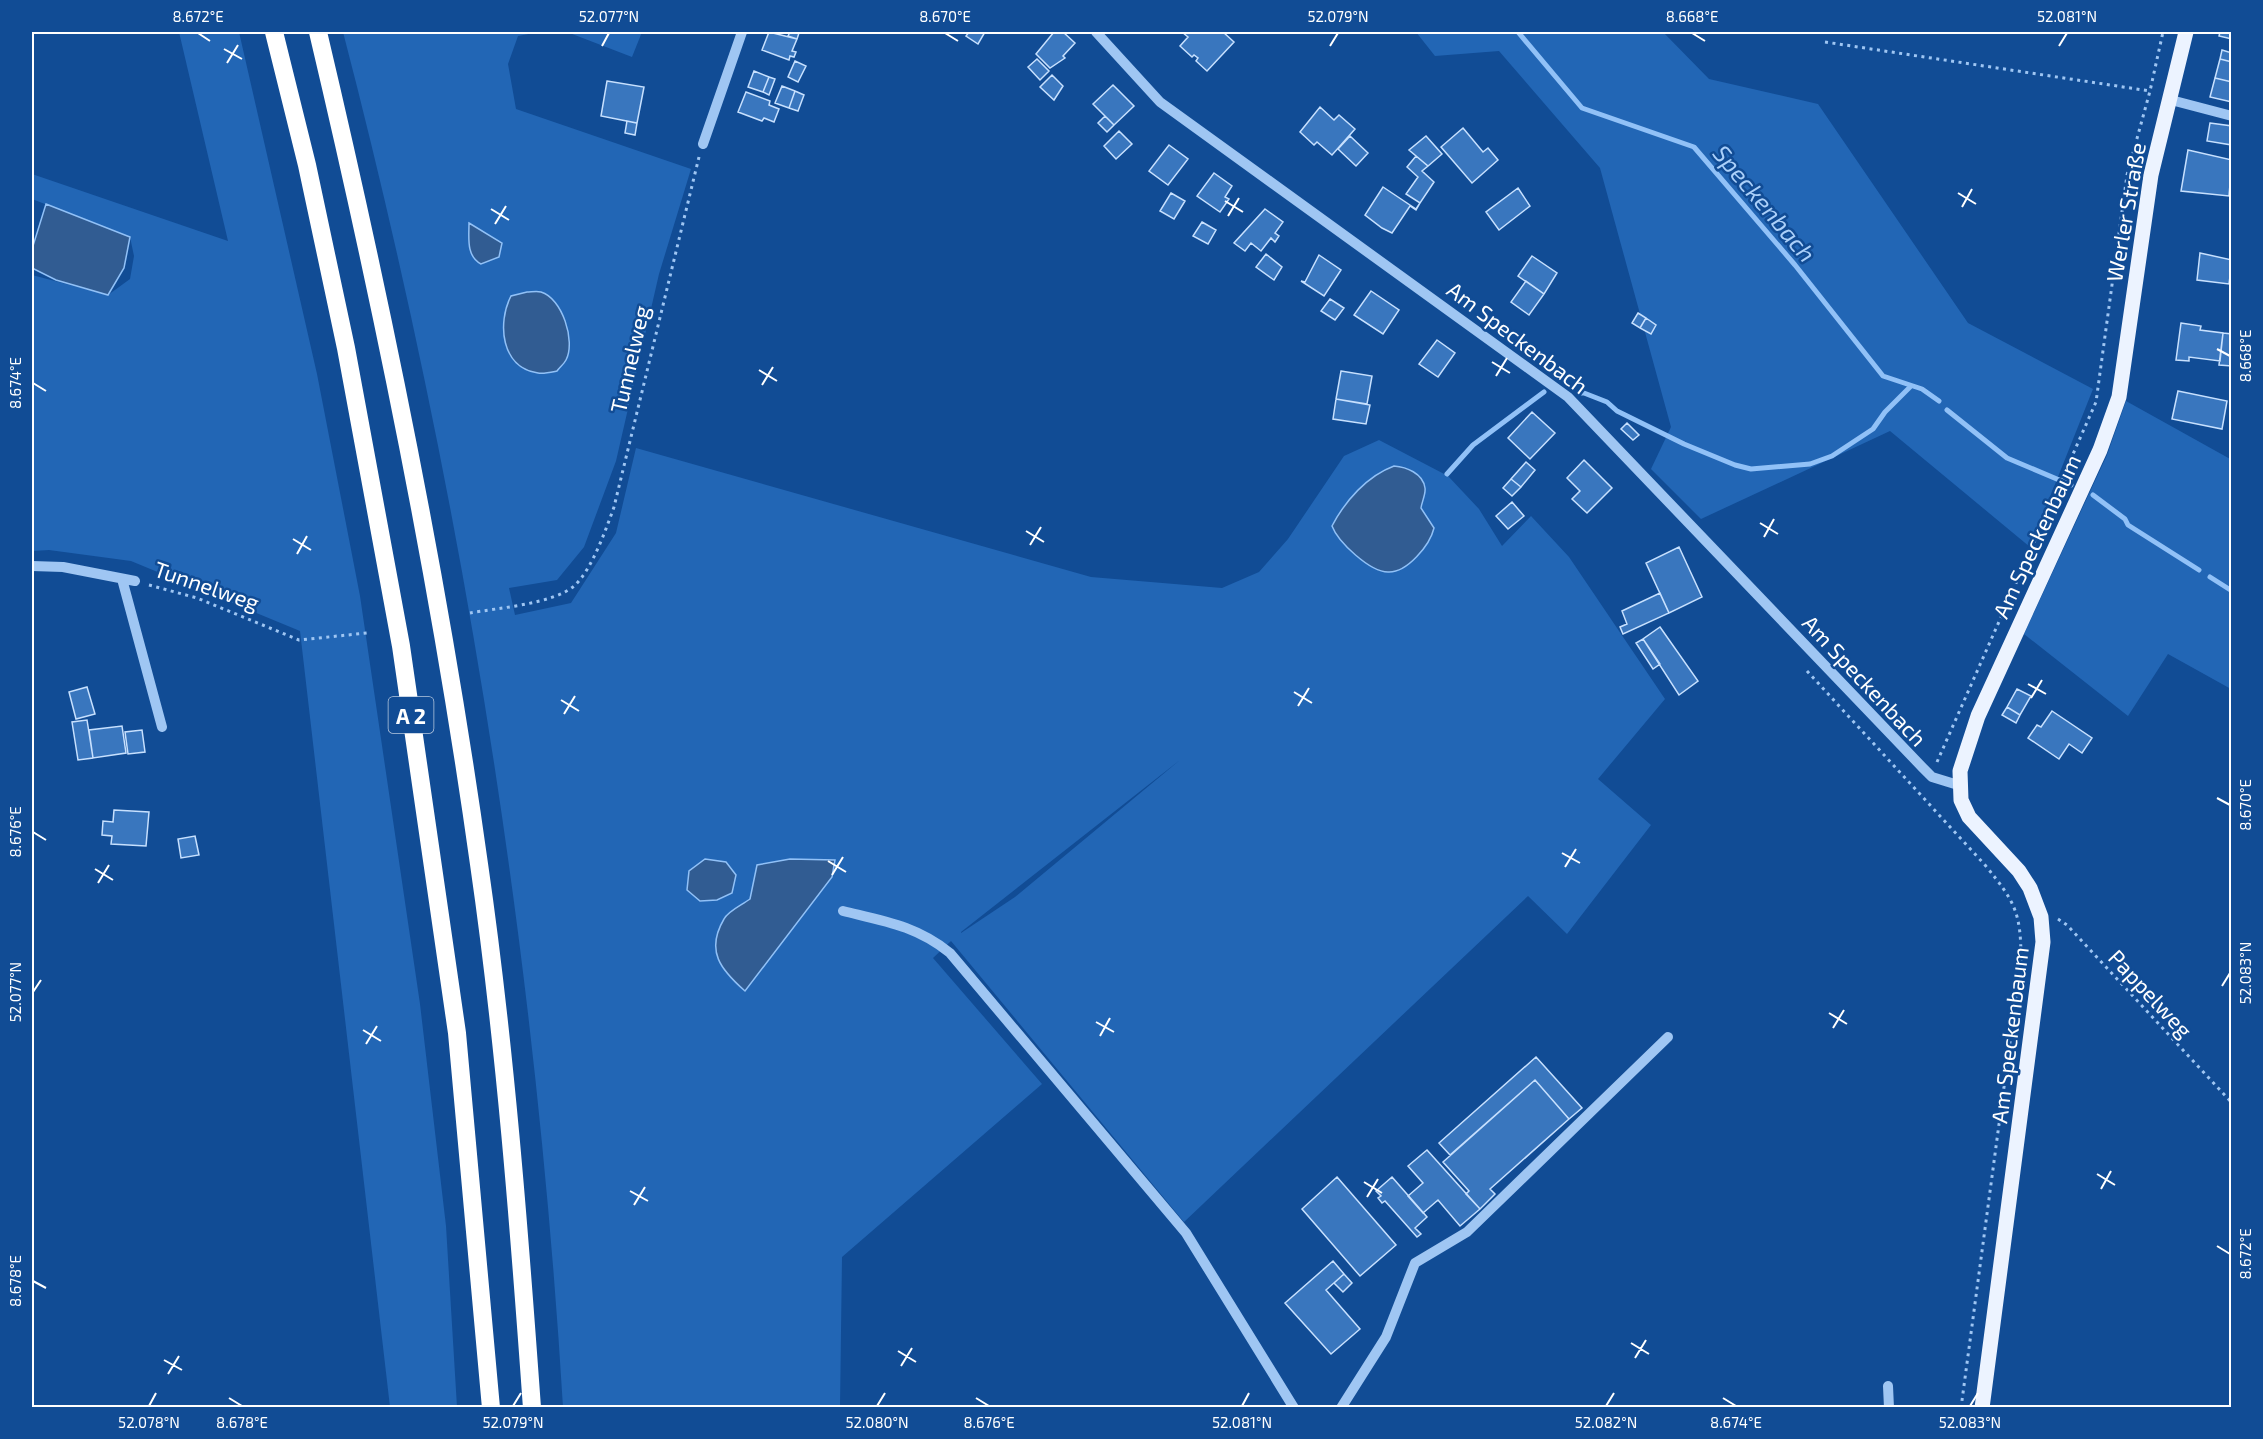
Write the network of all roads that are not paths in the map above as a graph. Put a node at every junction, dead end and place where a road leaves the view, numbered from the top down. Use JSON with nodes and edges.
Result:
{"nodes":[{"id":1,"x":274,"y":32,"type":"edge"},
{"id":2,"x":318,"y":32,"type":"edge"},
{"id":3,"x":741,"y":32,"type":"edge"},
{"id":4,"x":1096,"y":32,"type":"edge"},
{"id":5,"x":2186,"y":32,"type":"edge"},
{"id":6,"x":2171,"y":100,"type":"junction"},
{"id":7,"x":2232,"y":116,"type":"edge"},
{"id":8,"x":703,"y":144,"type":"road end"},
{"id":9,"x":2118,"y":401,"type":"joint"},
{"id":10,"x":32,"y":566,"type":"edge"},
{"id":11,"x":122,"y":579,"type":"junction"},
{"id":12,"x":135,"y":581,"type":"road end"},
{"id":13,"x":162,"y":727,"type":"dead end"},
{"id":14,"x":1958,"y":785,"type":"junction"},
{"id":15,"x":843,"y":911,"type":"dead end"},
{"id":16,"x":1668,"y":1037,"type":"dead end"},
{"id":17,"x":1888,"y":1386,"type":"dead end"},
{"id":18,"x":491,"y":1407,"type":"edge"},
{"id":19,"x":532,"y":1407,"type":"edge"},
{"id":20,"x":1294,"y":1407,"type":"edge"},
{"id":21,"x":1341,"y":1407,"type":"edge"},
{"id":22,"x":1889,"y":1407,"type":"edge"},
{"id":23,"x":1982,"y":1407,"type":"edge"}],
"edges":[{"from":1,"to":18,"type":"highway","number":"A 2"},
{"from":2,"to":19,"type":"highway","number":"A 2"},
{"from":3,"to":8,"type":"street"},
{"from":4,"to":14,"type":"street","name":"Am Speckenbach"},
{"from":5,"to":6,"type":"main road","name":"Werler Straße"},
{"from":6,"to":7,"type":"street"},
{"from":6,"to":9,"type":"main road","name":"Werler Straße"},
{"from":9,"to":14,"type":"main road","name":"Am Speckenbaum"},
{"from":10,"to":11,"type":"street","name":"Tunnelweg"},
{"from":11,"to":12,"type":"street","name":"Tunnelweg"},
{"from":11,"to":13,"type":"street"},
{"from":14,"to":23,"type":"main road","name":"Am Speckenbaum"},
{"from":15,"to":20,"type":"street"},
{"from":16,"to":21,"type":"street"},
{"from":17,"to":22,"type":"street"}]}
